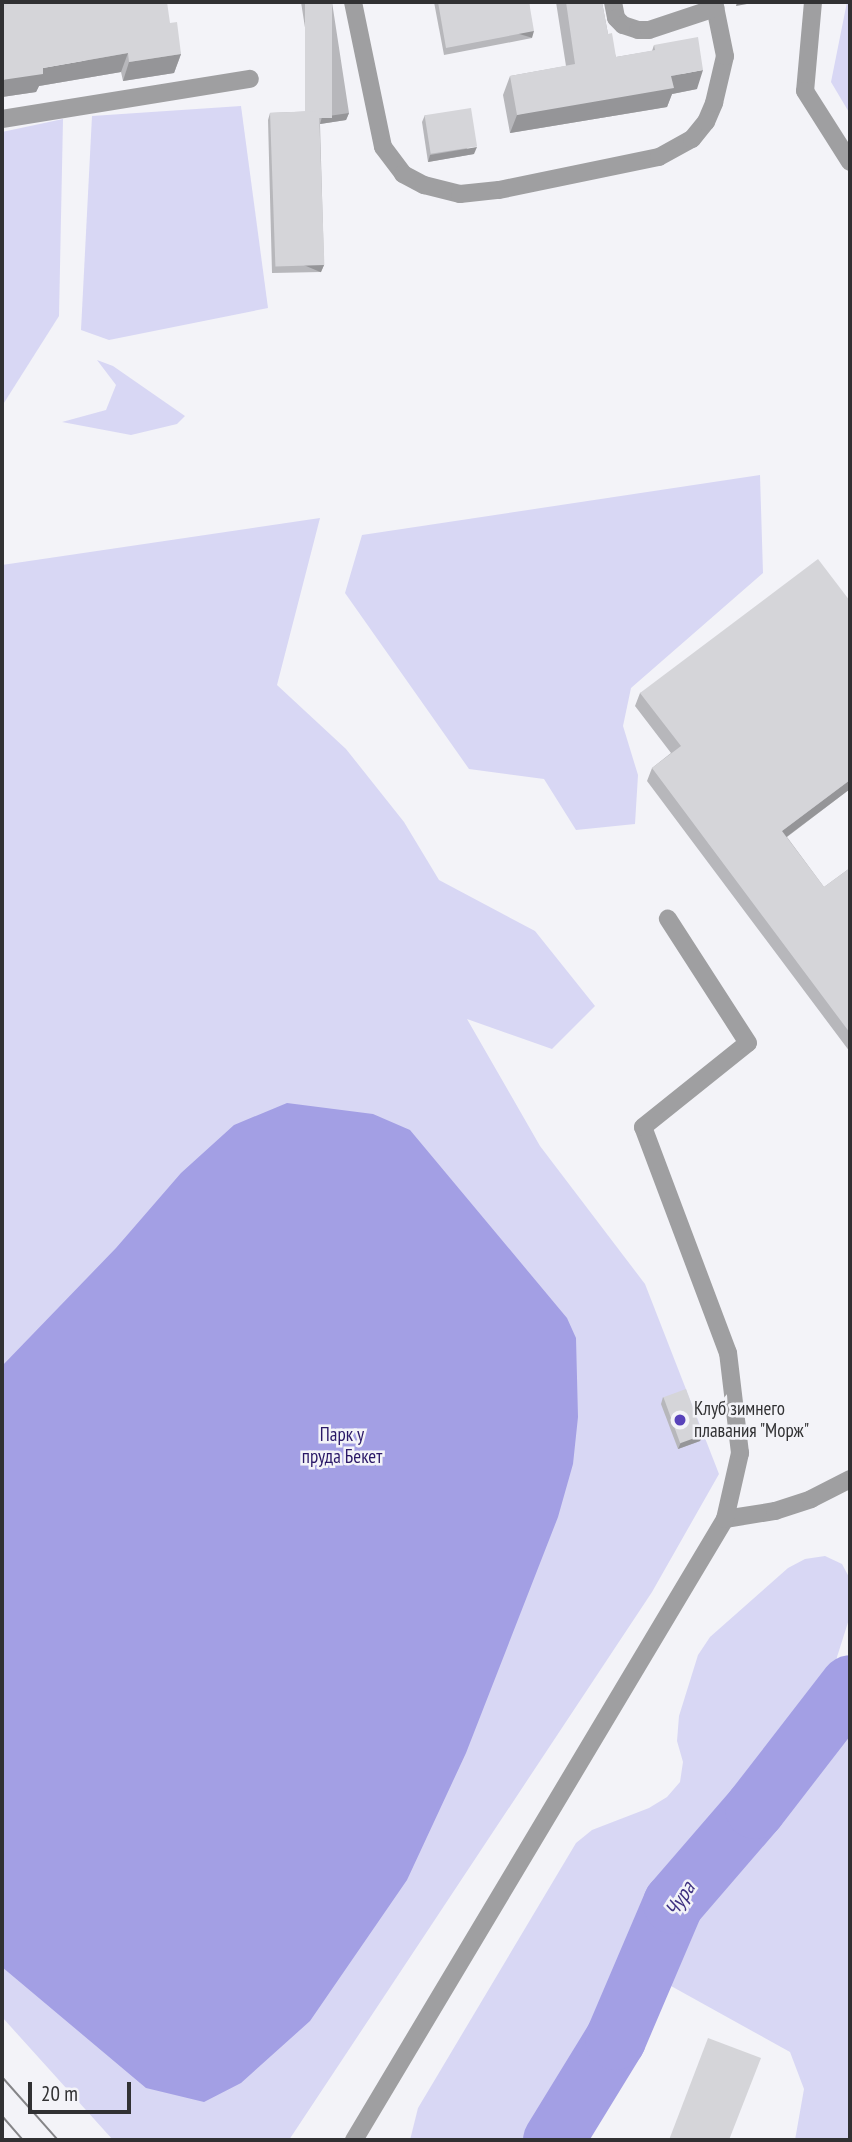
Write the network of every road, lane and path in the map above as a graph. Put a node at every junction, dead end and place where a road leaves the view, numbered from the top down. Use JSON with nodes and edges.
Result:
{"nodes":[{"id":1,"x":353,"y":2,"type":"edge"},
{"id":2,"x":613,"y":2,"type":"edge"},
{"id":3,"x":813,"y":2,"type":"edge"},
{"id":4,"x":715,"y":5,"type":"edge"},
{"id":5,"x":250,"y":79,"type":"dead end"},
{"id":6,"x":2,"y":119,"type":"edge"},
{"id":7,"x":850,"y":162,"type":"edge"},
{"id":8,"x":668,"y":919,"type":"dead end"},
{"id":9,"x":850,"y":1479,"type":"edge"},
{"id":10,"x":725,"y":1518,"type":"junction"},
{"id":11,"x":354,"y":2140,"type":"edge"}],
"edges":[{"from":1,"to":4,"type":"lane"},
{"from":2,"to":4,"type":"lane"},
{"from":3,"to":7,"type":"lane"},
{"from":5,"to":6,"type":"lane"},
{"from":8,"to":10,"type":"lane"},
{"from":9,"to":10,"type":"lane"},
{"from":10,"to":11,"type":"lane"}]}
